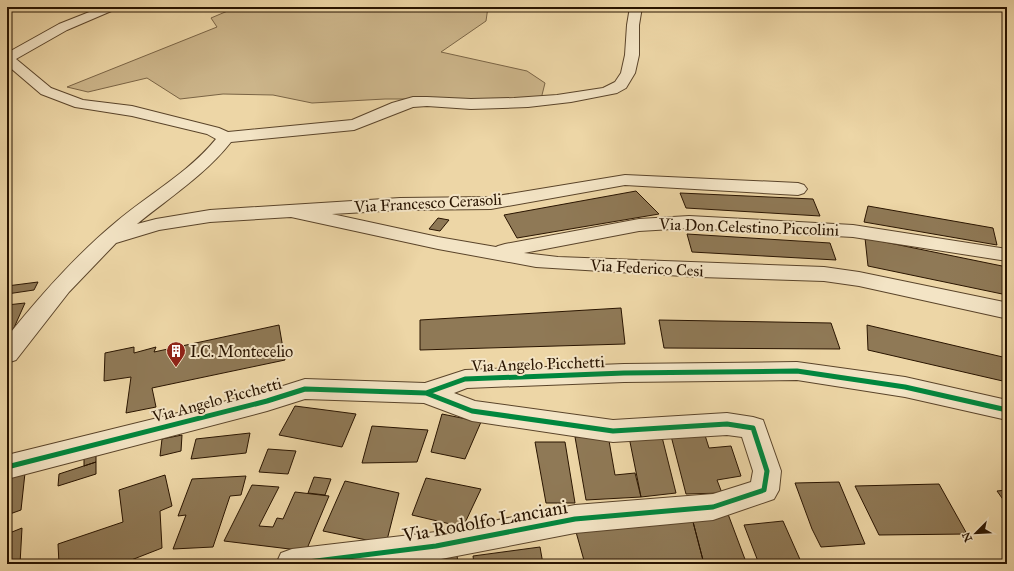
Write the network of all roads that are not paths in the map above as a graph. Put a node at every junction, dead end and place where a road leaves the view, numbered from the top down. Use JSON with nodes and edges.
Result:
{"nodes":[{"id":1,"x":112,"y":7,"type":"edge"},
{"id":2,"x":636,"y":7,"type":"edge"},
{"id":3,"x":7,"y":59,"type":"edge"},
{"id":4,"x":226,"y":136,"type":"junction"},
{"id":5,"x":798,"y":189,"type":"dead end"},
{"id":6,"x":292,"y":211,"type":"junction"},
{"id":7,"x":108,"y":239,"type":"junction"},
{"id":8,"x":492,"y":253,"type":"junction"},
{"id":9,"x":1007,"y":255,"type":"edge"},
{"id":10,"x":1004,"y":310,"type":"dead end"},
{"id":11,"x":7,"y":354,"type":"edge"},
{"id":12,"x":426,"y":393,"type":"junction"},
{"id":13,"x":1007,"y":410,"type":"edge"},
{"id":14,"x":7,"y":467,"type":"edge"},
{"id":15,"x":292,"y":564,"type":"edge"}],
"edges":[{"from":1,"to":3,"type":"street"},
{"from":2,"to":4,"type":"street"},
{"from":3,"to":4,"type":"street"},
{"from":4,"to":7,"type":"street"},
{"from":5,"to":6,"type":"street","name":"Via Francesco Cerasoli"},
{"from":6,"to":7,"type":"street","name":"Via Francesco Cerasoli"},
{"from":6,"to":8,"type":"street","name":"Via Federico Cesi"},
{"from":7,"to":11,"type":"street"},
{"from":8,"to":9,"type":"street","name":"Via Don Celestino Piccolini"},
{"from":8,"to":10,"type":"street","name":"Via Federico Cesi"},
{"from":12,"to":13,"type":"street","name":"Via Angelo Picchetti"},
{"from":12,"to":14,"type":"street","name":"Via Angelo Picchetti"},
{"from":12,"to":15,"type":"street","name":"Via Rodolfo Lanciani"}]}
